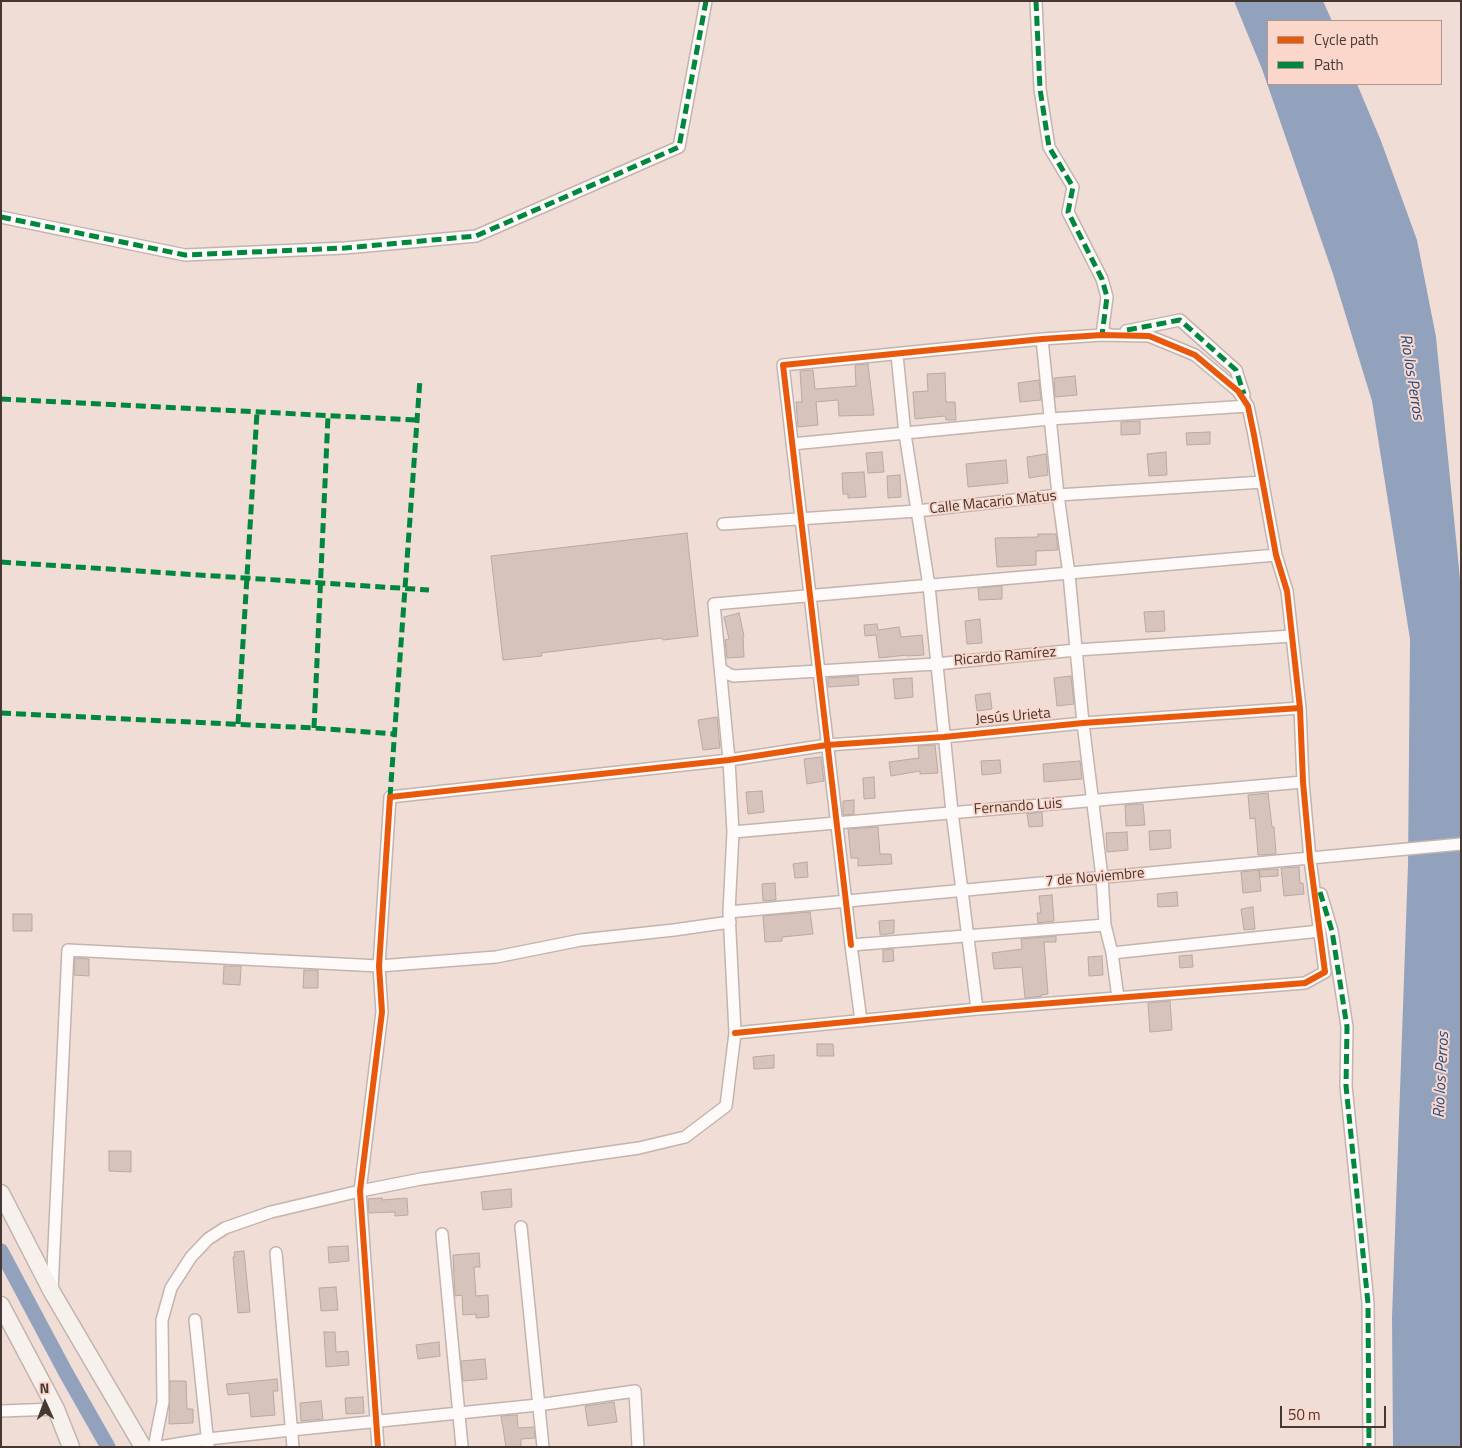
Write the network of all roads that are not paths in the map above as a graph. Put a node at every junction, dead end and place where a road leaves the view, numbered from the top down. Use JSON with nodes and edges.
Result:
{"nodes":[{"id":1,"x":706,"y":1,"type":"edge"},
{"id":2,"x":1036,"y":1,"type":"edge"},
{"id":3,"x":1,"y":217,"type":"edge"},
{"id":4,"x":1102,"y":335,"type":"junction"},
{"id":5,"x":1042,"y":339,"type":"junction"},
{"id":6,"x":897,"y":354,"type":"junction"},
{"id":7,"x":1248,"y":406,"type":"junction"},
{"id":8,"x":1050,"y":419,"type":"junction"},
{"id":9,"x":905,"y":434,"type":"junction"},
{"id":10,"x":792,"y":444,"type":"junction"},
{"id":11,"x":1263,"y":482,"type":"junction"},
{"id":12,"x":1058,"y":495,"type":"junction"},
{"id":13,"x":917,"y":511,"type":"junction"},
{"id":14,"x":801,"y":520,"type":"junction"},
{"id":15,"x":723,"y":524,"type":"dead end"},
{"id":16,"x":1276,"y":555,"type":"junction"},
{"id":17,"x":1069,"y":574,"type":"junction"},
{"id":18,"x":929,"y":586,"type":"junction"},
{"id":19,"x":810,"y":595,"type":"junction"},
{"id":20,"x":1292,"y":636,"type":"junction"},
{"id":21,"x":1076,"y":650,"type":"junction"},
{"id":22,"x":936,"y":664,"type":"junction"},
{"id":23,"x":721,"y":669,"type":"junction"},
{"id":24,"x":819,"y":670,"type":"junction"},
{"id":25,"x":1300,"y":708,"type":"junction"},
{"id":26,"x":1083,"y":723,"type":"junction"},
{"id":27,"x":944,"y":737,"type":"junction"},
{"id":28,"x":827,"y":745,"type":"junction"},
{"id":29,"x":729,"y":760,"type":"junction"},
{"id":30,"x":1303,"y":782,"type":"junction"},
{"id":31,"x":1094,"y":801,"type":"junction"},
{"id":32,"x":952,"y":812,"type":"junction"},
{"id":33,"x":836,"y":823,"type":"junction"},
{"id":34,"x":733,"y":832,"type":"junction"},
{"id":35,"x":1461,"y":844,"type":"edge"},
{"id":36,"x":1310,"y":858,"type":"junction"},
{"id":37,"x":1102,"y":877,"type":"junction"},
{"id":38,"x":962,"y":891,"type":"junction"},
{"id":39,"x":846,"y":901,"type":"junction"},
{"id":40,"x":729,"y":917,"type":"junction"},
{"id":41,"x":1105,"y":925,"type":"junction"},
{"id":42,"x":1320,"y":931,"type":"junction"},
{"id":43,"x":968,"y":937,"type":"junction"},
{"id":44,"x":851,"y":945,"type":"junction"},
{"id":45,"x":1112,"y":953,"type":"junction"},
{"id":46,"x":379,"y":966,"type":"junction"},
{"id":47,"x":1118,"y":998,"type":"junction"},
{"id":48,"x":977,"y":1009,"type":"junction"},
{"id":49,"x":861,"y":1021,"type":"junction"},
{"id":50,"x":735,"y":1033,"type":"junction"},
{"id":51,"x":360,"y":1191,"type":"junction"},
{"id":52,"x":1,"y":1193,"type":"edge"},
{"id":53,"x":521,"y":1227,"type":"dead end"},
{"id":54,"x":442,"y":1234,"type":"dead end"},
{"id":55,"x":276,"y":1254,"type":"dead end"},
{"id":56,"x":52,"y":1292,"type":"junction"},
{"id":57,"x":1,"y":1305,"type":"edge"},
{"id":58,"x":195,"y":1320,"type":"dead end"},
{"id":59,"x":538,"y":1405,"type":"junction"},
{"id":60,"x":56,"y":1409,"type":"junction"},
{"id":61,"x":1,"y":1411,"type":"edge"},
{"id":62,"x":459,"y":1413,"type":"junction"},
{"id":63,"x":376,"y":1421,"type":"junction"},
{"id":64,"x":291,"y":1430,"type":"junction"},
{"id":65,"x":208,"y":1443,"type":"edge"},
{"id":66,"x":71,"y":1447,"type":"edge"},
{"id":67,"x":143,"y":1447,"type":"edge"},
{"id":68,"x":154,"y":1447,"type":"edge"},
{"id":69,"x":160,"y":1447,"type":"edge"},
{"id":70,"x":293,"y":1447,"type":"edge"},
{"id":71,"x":378,"y":1447,"type":"edge"},
{"id":72,"x":462,"y":1447,"type":"edge"},
{"id":73,"x":543,"y":1447,"type":"edge"},
{"id":74,"x":638,"y":1447,"type":"edge"},
{"id":75,"x":1369,"y":1447,"type":"edge"}],
"edges":[{"from":1,"to":3,"type":"street"},
{"from":2,"to":4,"type":"street"},
{"from":4,"to":5,"type":"street"},
{"from":4,"to":7,"type":"street"},
{"from":4,"to":7,"type":"street"},
{"from":5,"to":6,"type":"street"},
{"from":5,"to":8,"type":"street"},
{"from":6,"to":9,"type":"street"},
{"from":6,"to":10,"type":"street"},
{"from":7,"to":8,"type":"street"},
{"from":7,"to":11,"type":"street"},
{"from":8,"to":9,"type":"street"},
{"from":8,"to":12,"type":"street"},
{"from":9,"to":10,"type":"street"},
{"from":9,"to":13,"type":"street"},
{"from":10,"to":14,"type":"street"},
{"from":11,"to":12,"type":"street","name":"Calle Macario Matus"},
{"from":11,"to":16,"type":"street"},
{"from":12,"to":13,"type":"street","name":"Calle Macario Matus"},
{"from":12,"to":17,"type":"street"},
{"from":13,"to":14,"type":"street","name":"Calle Macario Matus"},
{"from":13,"to":18,"type":"street"},
{"from":14,"to":15,"type":"street","name":"Calle Macario Matus"},
{"from":14,"to":19,"type":"street"},
{"from":16,"to":17,"type":"street"},
{"from":16,"to":20,"type":"street"},
{"from":17,"to":18,"type":"street"},
{"from":17,"to":21,"type":"street"},
{"from":18,"to":19,"type":"street"},
{"from":18,"to":22,"type":"street"},
{"from":19,"to":23,"type":"street"},
{"from":19,"to":24,"type":"street"},
{"from":20,"to":21,"type":"street","name":"Ricardo Ramírez"},
{"from":20,"to":25,"type":"street"},
{"from":21,"to":22,"type":"street","name":"Ricardo Ramírez"},
{"from":21,"to":26,"type":"street"},
{"from":22,"to":24,"type":"street","name":"Ricardo Ramírez"},
{"from":22,"to":27,"type":"street"},
{"from":23,"to":24,"type":"street","name":"Ricardo Ramírez"},
{"from":23,"to":29,"type":"street"},
{"from":24,"to":28,"type":"street"},
{"from":25,"to":26,"type":"street","name":"Jesús Urieta"},
{"from":25,"to":30,"type":"street"},
{"from":26,"to":27,"type":"street","name":"Jesús Urieta"},
{"from":26,"to":31,"type":"street"},
{"from":27,"to":28,"type":"street","name":"Jesús Urieta"},
{"from":27,"to":32,"type":"street"},
{"from":28,"to":29,"type":"street","name":"Jesús Urieta"},
{"from":28,"to":33,"type":"street"},
{"from":29,"to":34,"type":"street"},
{"from":29,"to":46,"type":"street","name":"Jesús Urieta"},
{"from":30,"to":31,"type":"street","name":"Fernando Luis"},
{"from":30,"to":36,"type":"street"},
{"from":31,"to":32,"type":"street","name":"Fernando Luis"},
{"from":31,"to":37,"type":"street"},
{"from":32,"to":33,"type":"street","name":"Fernando Luis"},
{"from":32,"to":38,"type":"street"},
{"from":33,"to":34,"type":"street","name":"Fernando Luis"},
{"from":33,"to":39,"type":"street"},
{"from":34,"to":40,"type":"street"},
{"from":35,"to":36,"type":"street","name":"7 de Noviembre"},
{"from":36,"to":37,"type":"street","name":"7 de Noviembre"},
{"from":36,"to":42,"type":"street"},
{"from":36,"to":75,"type":"street"},
{"from":37,"to":38,"type":"street","name":"7 de Noviembre"},
{"from":37,"to":41,"type":"street"},
{"from":38,"to":39,"type":"street","name":"7 de Noviembre"},
{"from":38,"to":43,"type":"street"},
{"from":39,"to":40,"type":"street","name":"7 de Noviembre"},
{"from":39,"to":44,"type":"street"},
{"from":40,"to":46,"type":"street","name":"7 de Noviembre"},
{"from":40,"to":50,"type":"street"},
{"from":41,"to":43,"type":"street"},
{"from":41,"to":45,"type":"street"},
{"from":42,"to":45,"type":"street"},
{"from":42,"to":47,"type":"street"},
{"from":43,"to":44,"type":"street"},
{"from":43,"to":48,"type":"street"},
{"from":44,"to":49,"type":"street"},
{"from":45,"to":47,"type":"street"},
{"from":46,"to":51,"type":"street"},
{"from":46,"to":56,"type":"street","name":"7 de Noviembre"},
{"from":47,"to":48,"type":"street"},
{"from":48,"to":49,"type":"street"},
{"from":49,"to":50,"type":"street"},
{"from":50,"to":51,"type":"street"},
{"from":51,"to":63,"type":"street"},
{"from":51,"to":68,"type":"street"},
{"from":52,"to":56,"type":"street"},
{"from":53,"to":59,"type":"street"},
{"from":54,"to":62,"type":"street"},
{"from":55,"to":64,"type":"street"},
{"from":56,"to":67,"type":"street"},
{"from":57,"to":60,"type":"street"},
{"from":58,"to":65,"type":"street"},
{"from":59,"to":62,"type":"street"},
{"from":59,"to":73,"type":"street"},
{"from":59,"to":74,"type":"street"},
{"from":60,"to":61,"type":"street"},
{"from":60,"to":66,"type":"street"},
{"from":62,"to":63,"type":"street"},
{"from":62,"to":72,"type":"street"},
{"from":63,"to":64,"type":"street"},
{"from":63,"to":71,"type":"street"},
{"from":64,"to":65,"type":"street"},
{"from":64,"to":70,"type":"street"},
{"from":65,"to":69,"type":"street"}]}
